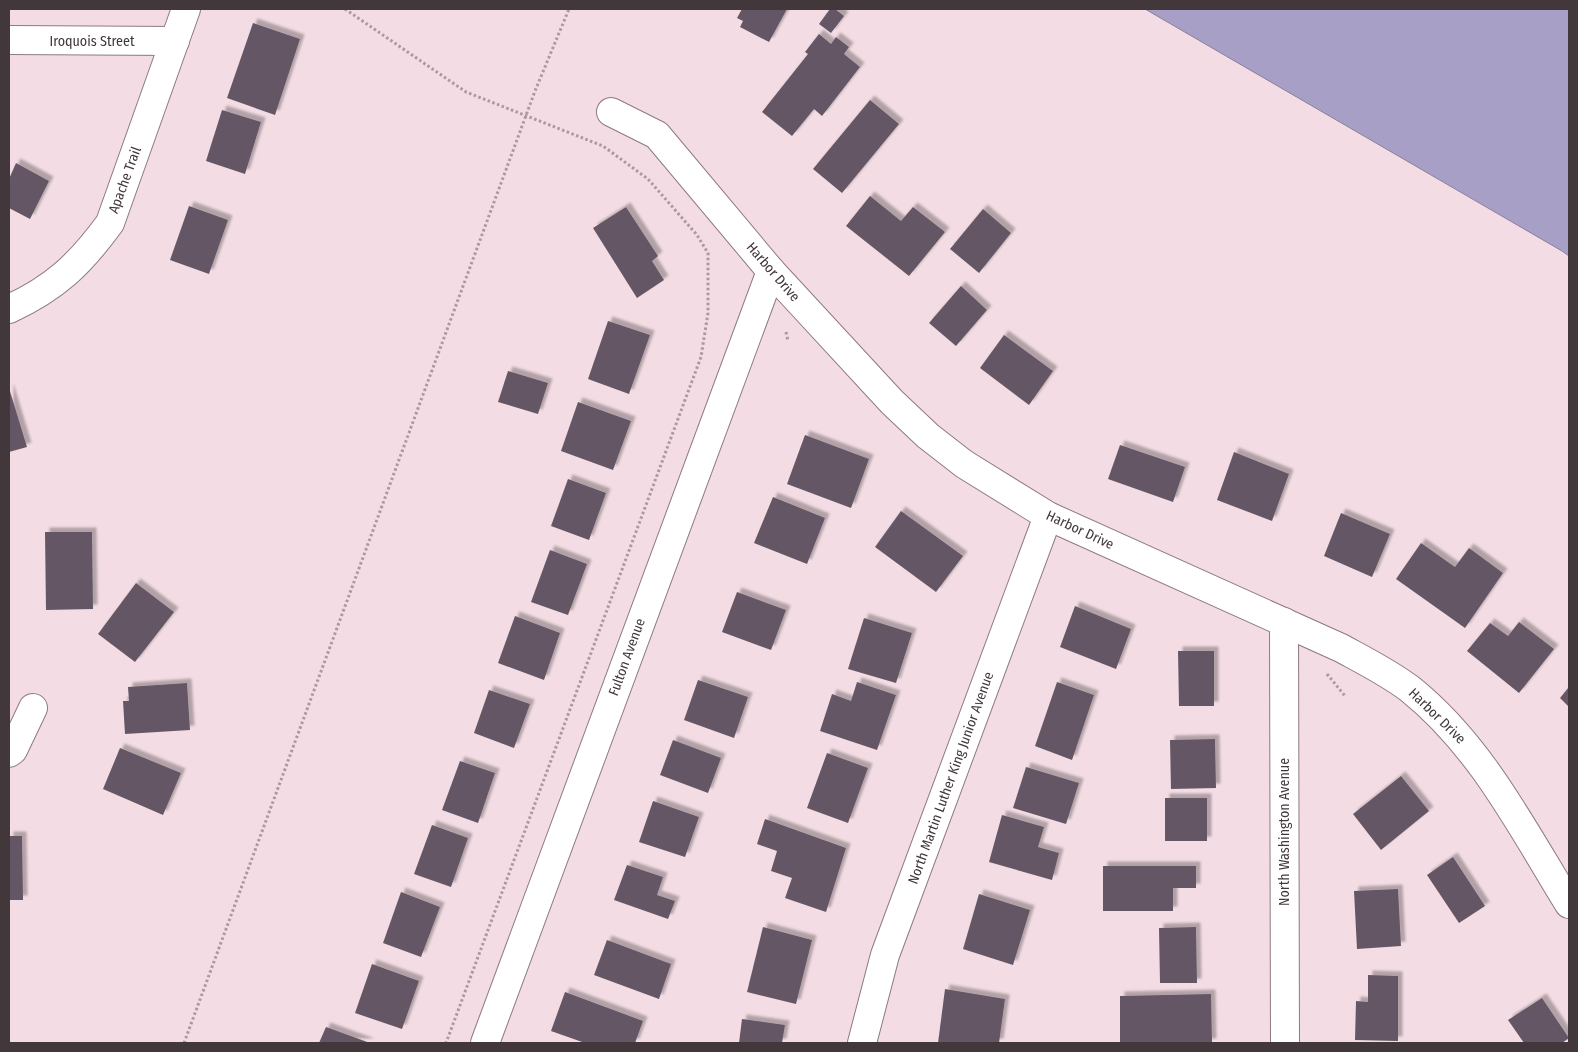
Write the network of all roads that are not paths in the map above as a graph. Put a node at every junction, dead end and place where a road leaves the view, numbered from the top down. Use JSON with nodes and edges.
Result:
{"nodes":[{"id":1,"x":186,"y":9,"type":"edge"},
{"id":2,"x":9,"y":40,"type":"edge"},
{"id":3,"x":176,"y":41,"type":"junction"},
{"id":4,"x":611,"y":112,"type":"dead end"},
{"id":5,"x":771,"y":271,"type":"junction"},
{"id":6,"x":9,"y":309,"type":"edge"},
{"id":7,"x":1048,"y":516,"type":"junction"},
{"id":8,"x":1284,"y":622,"type":"junction"},
{"id":9,"x":33,"y":708,"type":"dead end"},
{"id":10,"x":9,"y":753,"type":"edge"},
{"id":11,"x":1569,"y":904,"type":"edge"},
{"id":12,"x":485,"y":1043,"type":"edge"},
{"id":13,"x":862,"y":1043,"type":"edge"},
{"id":14,"x":1286,"y":1043,"type":"edge"}],
"edges":[{"from":1,"to":3,"type":"street","name":"Apache Trail"},
{"from":2,"to":3,"type":"street","name":"Iroquois Street"},
{"from":3,"to":6,"type":"street","name":"Apache Trail"},
{"from":4,"to":5,"type":"street","name":"Harbor Drive"},
{"from":5,"to":7,"type":"street","name":"Harbor Drive"},
{"from":5,"to":12,"type":"street","name":"Fulton Avenue"},
{"from":7,"to":8,"type":"street","name":"Harbor Drive"},
{"from":7,"to":13,"type":"street","name":"North Martin Luther King Junior Avenue"},
{"from":8,"to":11,"type":"street","name":"Harbor Drive"},
{"from":8,"to":14,"type":"street","name":"North Washington Avenue"},
{"from":9,"to":10,"type":"street"}]}
